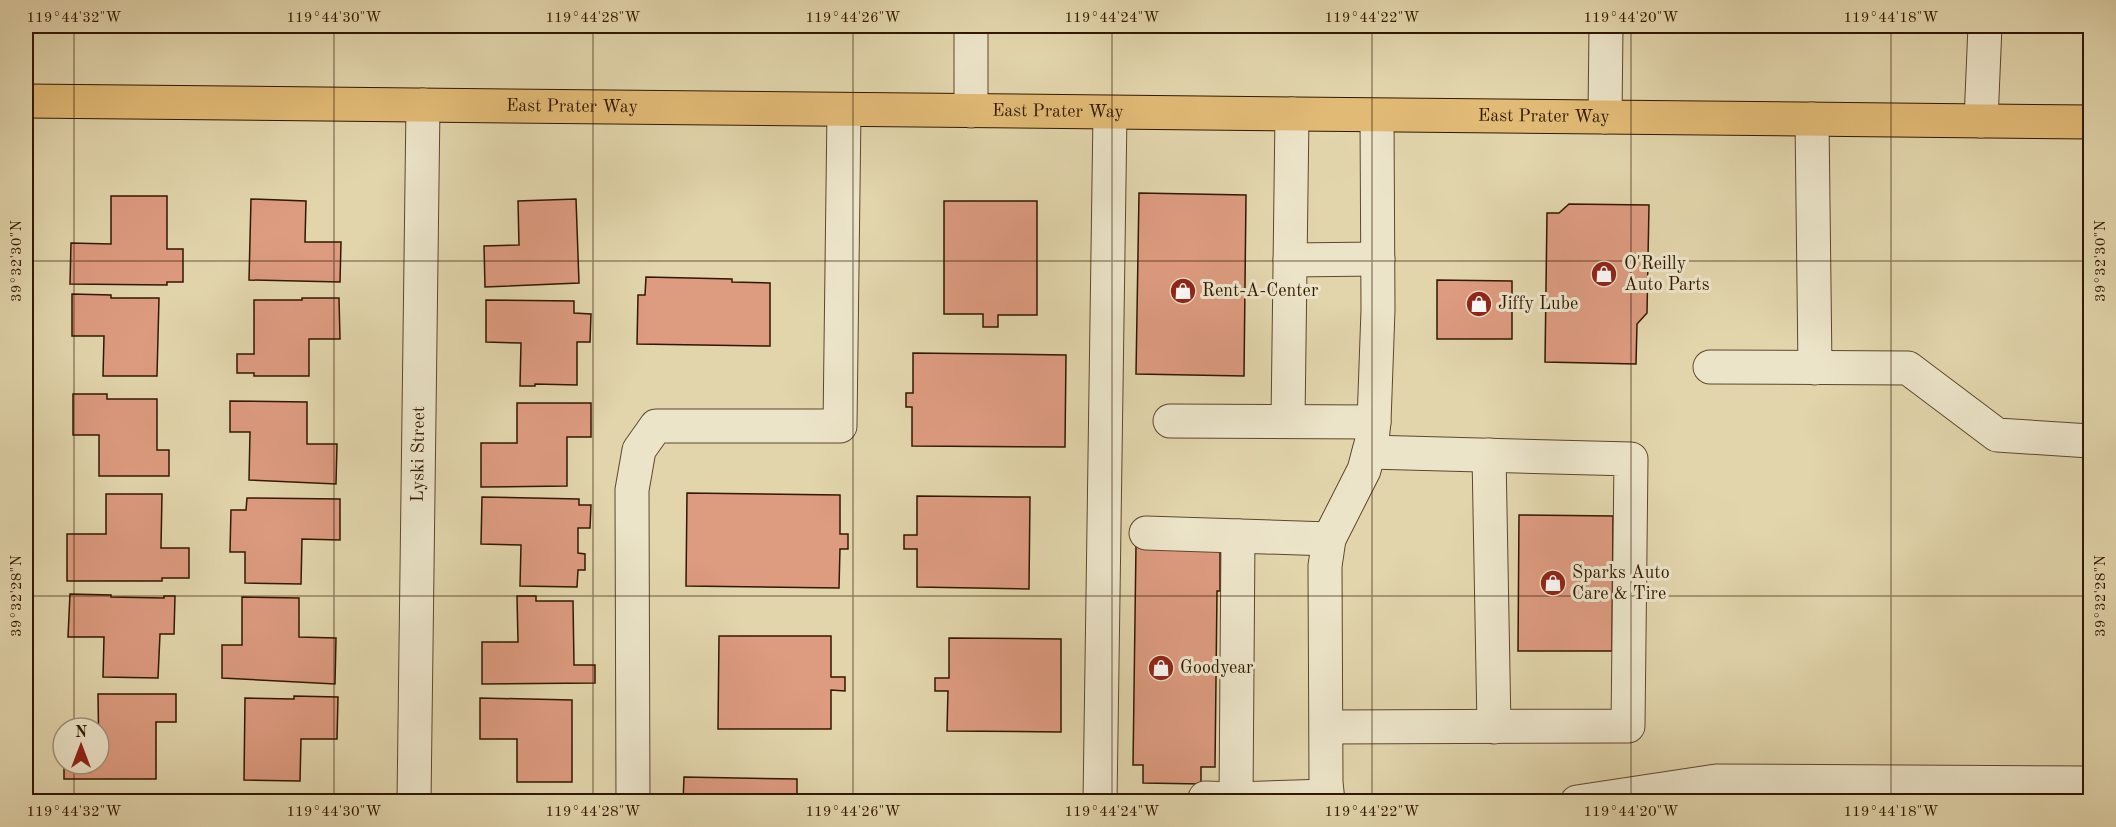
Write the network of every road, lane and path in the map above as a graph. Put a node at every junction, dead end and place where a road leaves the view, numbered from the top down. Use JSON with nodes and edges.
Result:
{"nodes":[{"id":1,"x":971,"y":26,"type":"edge"},
{"id":2,"x":1606,"y":26,"type":"edge"},
{"id":3,"x":1985,"y":26,"type":"edge"},
{"id":4,"x":26,"y":101,"type":"edge"},
{"id":5,"x":423,"y":105,"type":"junction"},
{"id":6,"x":844,"y":110,"type":"junction"},
{"id":7,"x":971,"y":111,"type":"junction"},
{"id":8,"x":1110,"y":113,"type":"junction"},
{"id":9,"x":1292,"y":114,"type":"junction"},
{"id":10,"x":1377,"y":116,"type":"junction"},
{"id":11,"x":1605,"y":117,"type":"junction"},
{"id":12,"x":1812,"y":119,"type":"junction"},
{"id":13,"x":1981,"y":121,"type":"junction"},
{"id":14,"x":2091,"y":122,"type":"edge"},
{"id":15,"x":1378,"y":259,"type":"junction"},
{"id":16,"x":1290,"y":260,"type":"junction"},
{"id":17,"x":1710,"y":367,"type":"dead end"},
{"id":18,"x":1815,"y":368,"type":"junction"},
{"id":19,"x":1170,"y":421,"type":"dead end"},
{"id":20,"x":1288,"y":422,"type":"junction"},
{"id":21,"x":1372,"y":437,"type":"junction"},
{"id":22,"x":2091,"y":441,"type":"edge"},
{"id":23,"x":1489,"y":455,"type":"junction"},
{"id":24,"x":1146,"y":533,"type":"dead end"},
{"id":25,"x":1238,"y":536,"type":"junction"},
{"id":26,"x":1329,"y":539,"type":"junction"},
{"id":27,"x":1327,"y":727,"type":"junction"},
{"id":28,"x":1494,"y":727,"type":"junction"},
{"id":29,"x":2091,"y":783,"type":"edge"},
{"id":30,"x":1328,"y":799,"type":"edge"},
{"id":31,"x":1220,"y":800,"type":"edge"},
{"id":32,"x":414,"y":801,"type":"edge"},
{"id":33,"x":633,"y":801,"type":"edge"},
{"id":34,"x":1100,"y":801,"type":"edge"},
{"id":35,"x":1577,"y":801,"type":"edge"}],
"edges":[{"from":1,"to":7,"type":"street"},
{"from":2,"to":11,"type":"street"},
{"from":3,"to":13,"type":"street"},
{"from":4,"to":5,"type":"main road","name":"East Prater Way"},
{"from":5,"to":6,"type":"main road","name":"East Prater Way"},
{"from":5,"to":32,"type":"street","name":"Lyski Street"},
{"from":6,"to":7,"type":"main road","name":"East Prater Way"},
{"from":6,"to":33,"type":"street"},
{"from":7,"to":8,"type":"main road","name":"East Prater Way"},
{"from":8,"to":9,"type":"main road","name":"East Prater Way"},
{"from":8,"to":34,"type":"street"},
{"from":9,"to":10,"type":"main road","name":"East Prater Way"},
{"from":9,"to":16,"type":"street"},
{"from":10,"to":11,"type":"main road","name":"East Prater Way"},
{"from":10,"to":15,"type":"street"},
{"from":11,"to":12,"type":"main road","name":"East Prater Way"},
{"from":12,"to":13,"type":"main road","name":"East Prater Way"},
{"from":12,"to":18,"type":"street"},
{"from":13,"to":14,"type":"main road","name":"East Prater Way"},
{"from":15,"to":16,"type":"street"},
{"from":15,"to":21,"type":"street"},
{"from":16,"to":20,"type":"street"},
{"from":17,"to":18,"type":"street"},
{"from":18,"to":22,"type":"street"},
{"from":19,"to":20,"type":"street"},
{"from":20,"to":21,"type":"street"},
{"from":21,"to":23,"type":"street"},
{"from":21,"to":26,"type":"street"},
{"from":23,"to":28,"type":"street"},
{"from":23,"to":28,"type":"street"},
{"from":24,"to":25,"type":"street"},
{"from":25,"to":26,"type":"street"},
{"from":25,"to":31,"type":"street"},
{"from":26,"to":27,"type":"street"},
{"from":27,"to":28,"type":"street"},
{"from":27,"to":30,"type":"street"},
{"from":29,"to":35,"type":"street"},
{"from":30,"to":31,"type":"street"}]}
